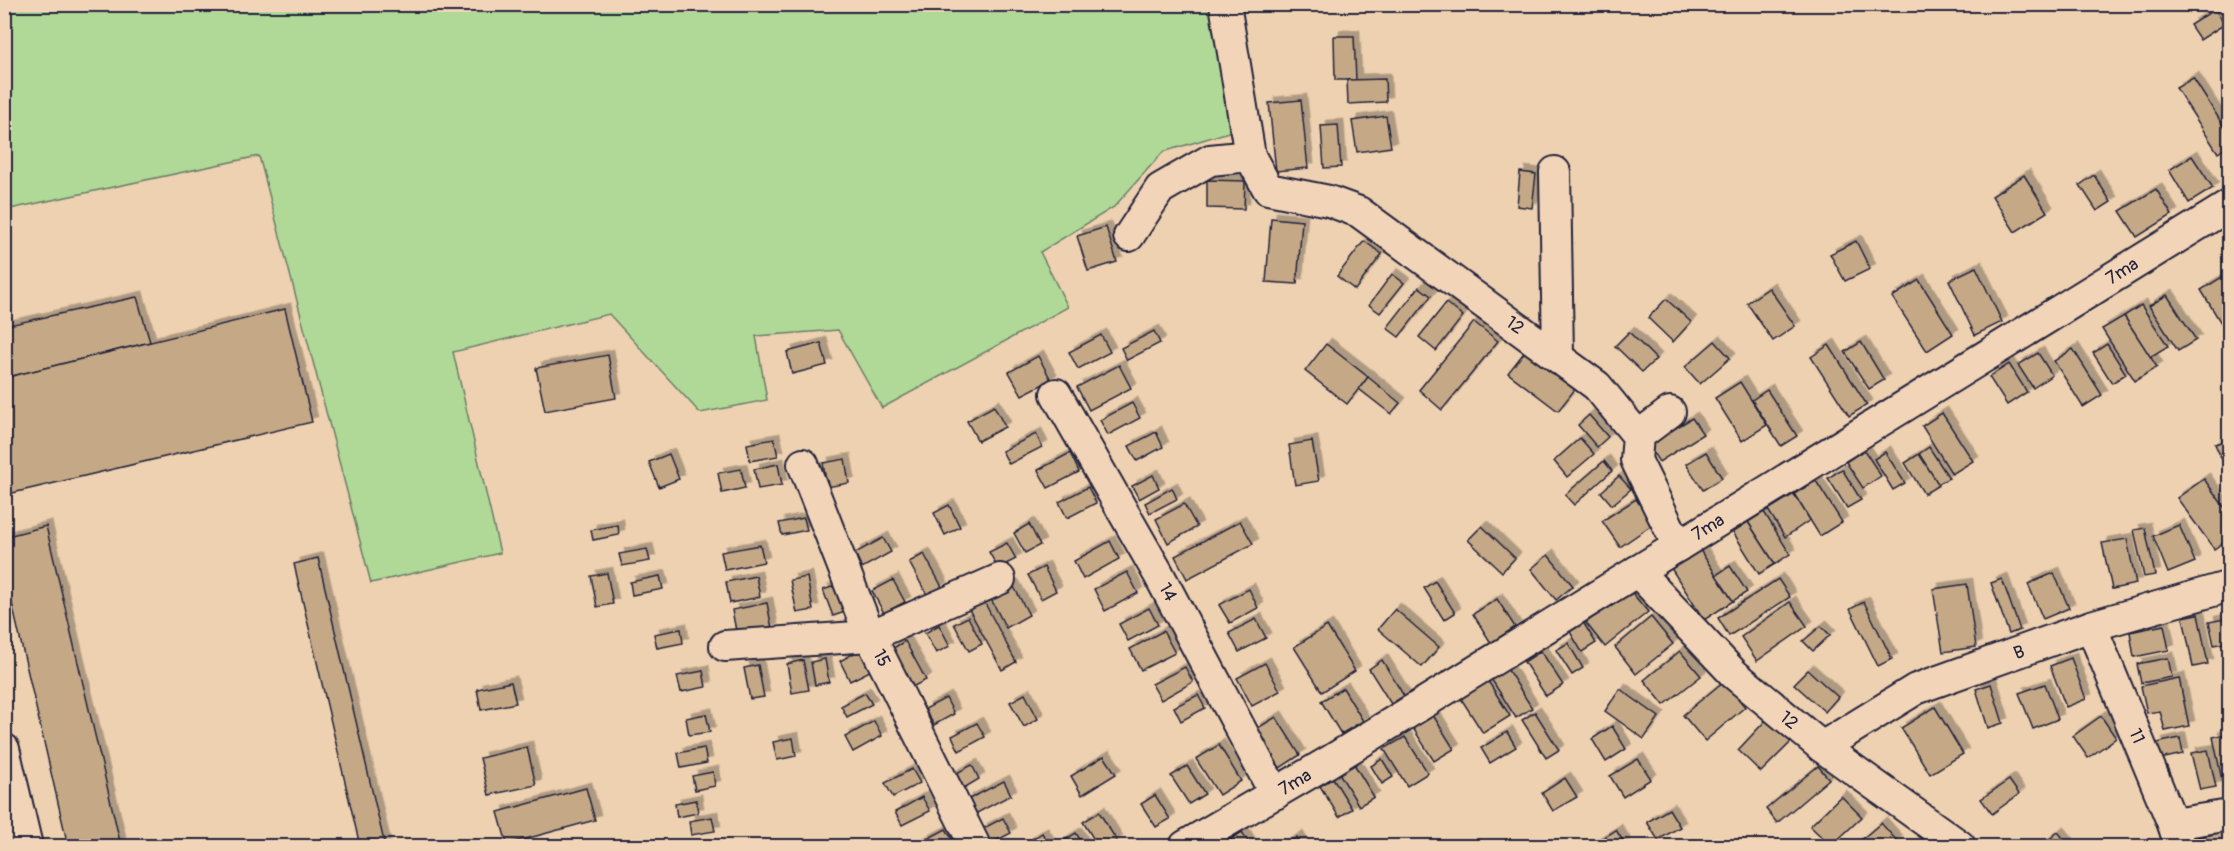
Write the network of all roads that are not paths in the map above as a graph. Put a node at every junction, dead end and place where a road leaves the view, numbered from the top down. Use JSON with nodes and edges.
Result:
{"nodes":[{"id":1,"x":1225,"y":4,"type":"edge"},
{"id":2,"x":1250,"y":156,"type":"junction"},
{"id":3,"x":1555,"y":172,"type":"dead end"},
{"id":4,"x":2229,"y":205,"type":"edge"},
{"id":5,"x":1129,"y":236,"type":"dead end"},
{"id":6,"x":1558,"y":357,"type":"junction"},
{"id":7,"x":1056,"y":394,"type":"dead end"},
{"id":8,"x":1670,"y":412,"type":"dead end"},
{"id":9,"x":1638,"y":436,"type":"junction"},
{"id":10,"x":803,"y":464,"type":"dead end"},
{"id":11,"x":1678,"y":546,"type":"junction"},
{"id":12,"x":1637,"y":572,"type":"junction"},
{"id":13,"x":1000,"y":579,"type":"dead end"},
{"id":14,"x":2229,"y":586,"type":"edge"},
{"id":15,"x":2091,"y":626,"type":"junction"},
{"id":16,"x":870,"y":636,"type":"junction"},
{"id":17,"x":725,"y":646,"type":"dead end"},
{"id":18,"x":1822,"y":747,"type":"junction"},
{"id":19,"x":4,"y":749,"type":"edge"},
{"id":20,"x":1275,"y":794,"type":"junction"},
{"id":21,"x":2229,"y":815,"type":"edge"},
{"id":22,"x":2176,"y":835,"type":"edge"},
{"id":23,"x":27,"y":846,"type":"edge"},
{"id":24,"x":975,"y":846,"type":"edge"},
{"id":25,"x":1185,"y":846,"type":"edge"},
{"id":26,"x":1960,"y":846,"type":"edge"}],
"edges":[{"from":1,"to":2,"type":"street"},
{"from":2,"to":5,"type":"street"},
{"from":2,"to":6,"type":"street","name":"12"},
{"from":3,"to":6,"type":"street"},
{"from":4,"to":11,"type":"street","name":"7ma"},
{"from":6,"to":9,"type":"street","name":"12"},
{"from":7,"to":20,"type":"street","name":"14"},
{"from":8,"to":9,"type":"street"},
{"from":9,"to":11,"type":"street"},
{"from":10,"to":16,"type":"street","name":"15"},
{"from":11,"to":12,"type":"street","name":"7ma"},
{"from":12,"to":18,"type":"street","name":"12"},
{"from":12,"to":20,"type":"street","name":"7ma"},
{"from":13,"to":16,"type":"street"},
{"from":14,"to":15,"type":"street","name":"B"},
{"from":15,"to":18,"type":"street","name":"B"},
{"from":15,"to":22,"type":"street","name":"11"},
{"from":16,"to":17,"type":"street"},
{"from":16,"to":24,"type":"street","name":"15"},
{"from":18,"to":26,"type":"street","name":"12"},
{"from":19,"to":23,"type":"street"},
{"from":20,"to":25,"type":"street","name":"7ma"},
{"from":21,"to":22,"type":"street"}]}
